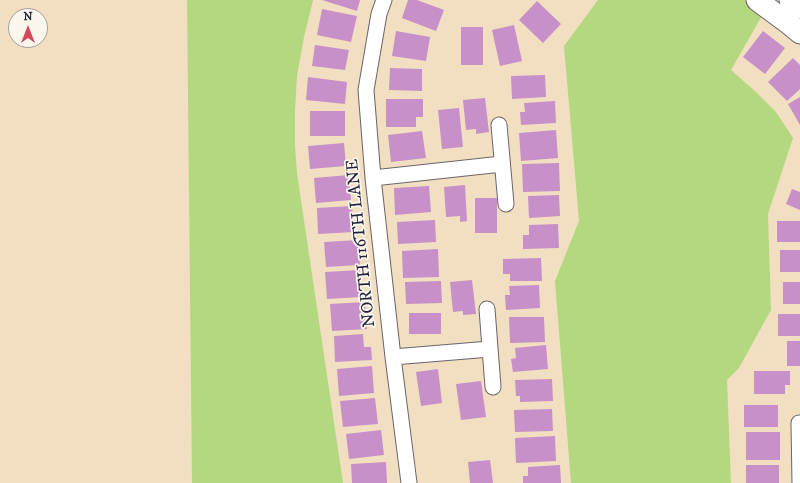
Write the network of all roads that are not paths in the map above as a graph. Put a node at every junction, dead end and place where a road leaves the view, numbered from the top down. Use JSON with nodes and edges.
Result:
{"nodes":[{"id":1,"x":384,"y":0,"type":"edge"},
{"id":2,"x":756,"y":0,"type":"edge"},
{"id":3,"x":790,"y":0,"type":"edge"},
{"id":4,"x":800,"y":8,"type":"edge"},
{"id":5,"x":800,"y":33,"type":"edge"},
{"id":6,"x":499,"y":125,"type":"dead end"},
{"id":7,"x":502,"y":164,"type":"junction"},
{"id":8,"x":373,"y":178,"type":"junction"},
{"id":9,"x":506,"y":204,"type":"dead end"},
{"id":10,"x":487,"y":309,"type":"dead end"},
{"id":11,"x":490,"y":349,"type":"junction"},
{"id":12,"x":393,"y":357,"type":"junction"},
{"id":13,"x":494,"y":387,"type":"dead end"},
{"id":14,"x":799,"y":423,"type":"edge"},
{"id":15,"x":800,"y":461,"type":"edge"},
{"id":16,"x":409,"y":483,"type":"edge"},
{"id":17,"x":800,"y":483,"type":"edge"}],
"edges":[{"from":1,"to":8,"type":"street","name":"NORTH 116TH LANE"},
{"from":2,"to":5,"type":"street"},
{"from":3,"to":4,"type":"street"},
{"from":6,"to":7,"type":"street"},
{"from":7,"to":8,"type":"street"},
{"from":7,"to":9,"type":"street"},
{"from":8,"to":12,"type":"street","name":"NORTH 116TH LANE"},
{"from":10,"to":11,"type":"street"},
{"from":11,"to":12,"type":"street"},
{"from":11,"to":13,"type":"street"},
{"from":12,"to":16,"type":"street","name":"NORTH 116TH LANE"},
{"from":14,"to":15,"type":"street"},
{"from":15,"to":17,"type":"street"}]}
